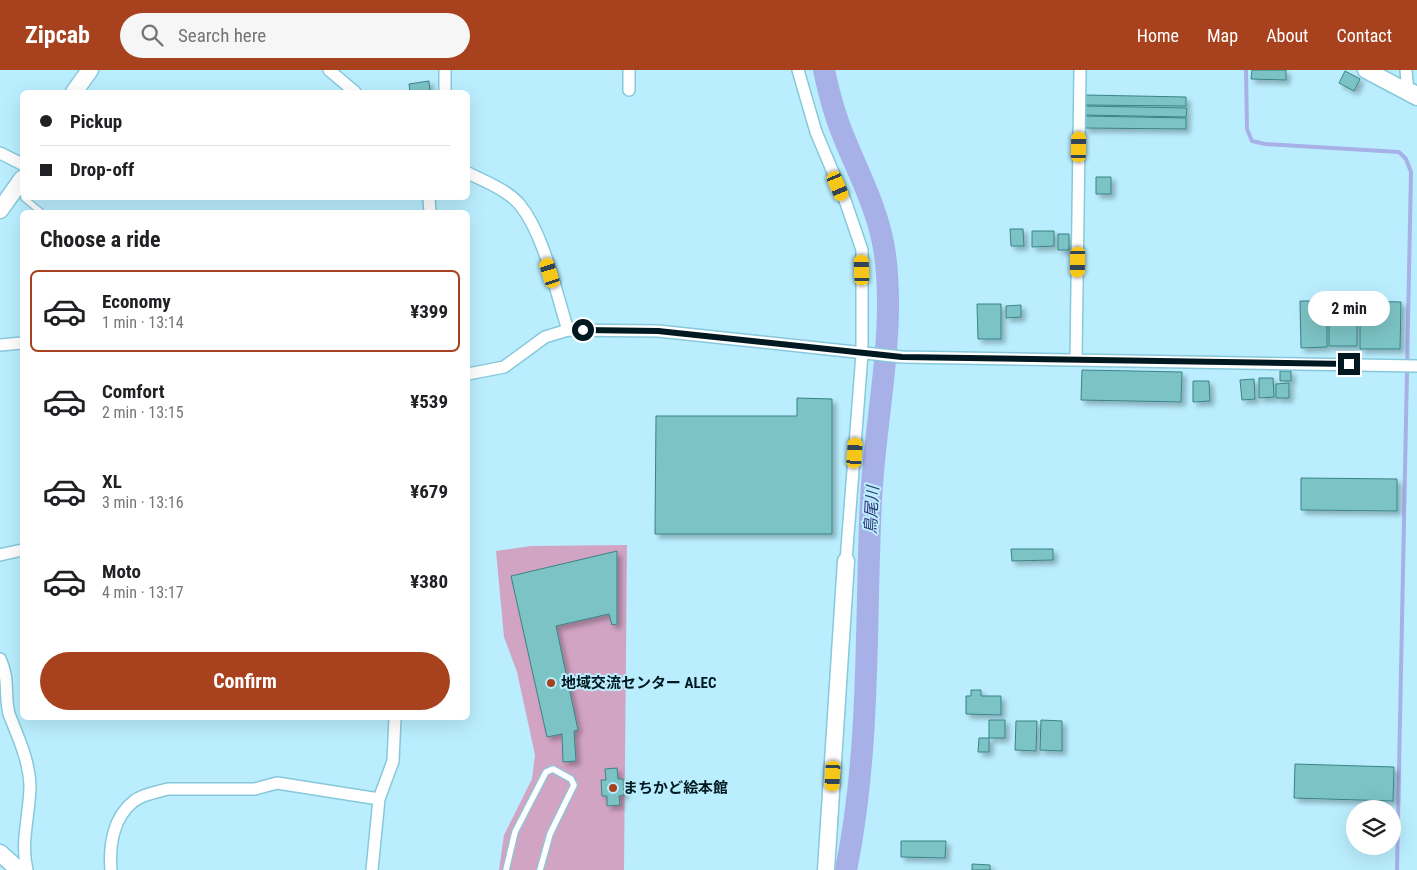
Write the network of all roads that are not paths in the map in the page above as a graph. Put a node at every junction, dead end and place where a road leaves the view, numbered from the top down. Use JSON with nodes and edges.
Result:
{"nodes":[{"id":1,"x":90,"y":70,"type":"edge"},
{"id":2,"x":329,"y":70,"type":"edge"},
{"id":3,"x":446,"y":70,"type":"edge"},
{"id":4,"x":629,"y":70,"type":"edge"},
{"id":5,"x":798,"y":70,"type":"edge"},
{"id":6,"x":1080,"y":70,"type":"edge"},
{"id":7,"x":1366,"y":70,"type":"edge"},
{"id":8,"x":1406,"y":70,"type":"edge"},
{"id":9,"x":75,"y":90,"type":"edge"},
{"id":10,"x":353,"y":90,"type":"edge"},
{"id":11,"x":445,"y":90,"type":"edge"},
{"id":12,"x":629,"y":90,"type":"dead end"},
{"id":13,"x":1414,"y":93,"type":"edge"},
{"id":14,"x":0,"y":152,"type":"edge"},
{"id":15,"x":20,"y":163,"type":"edge"},
{"id":16,"x":470,"y":174,"type":"edge"},
{"id":17,"x":20,"y":191,"type":"edge"},
{"id":18,"x":30,"y":200,"type":"edge"},
{"id":19,"x":0,"y":210,"type":"edge"},
{"id":20,"x":39,"y":210,"type":"edge"},
{"id":21,"x":568,"y":330,"type":"junction"},
{"id":22,"x":20,"y":343,"type":"edge"},
{"id":23,"x":0,"y":345,"type":"edge"},
{"id":24,"x":865,"y":354,"type":"junction"},
{"id":25,"x":1076,"y":359,"type":"junction"},
{"id":26,"x":1417,"y":366,"type":"edge"},
{"id":27,"x":470,"y":374,"type":"edge"},
{"id":28,"x":20,"y":550,"type":"edge"},
{"id":29,"x":0,"y":555,"type":"edge"},
{"id":30,"x":846,"y":560,"type":"joint"},
{"id":31,"x":0,"y":659,"type":"edge"},
{"id":32,"x":395,"y":720,"type":"edge"},
{"id":33,"x":379,"y":799,"type":"junction"},
{"id":34,"x":0,"y":853,"type":"edge"},
{"id":35,"x":19,"y":870,"type":"edge"},
{"id":36,"x":27,"y":870,"type":"edge"},
{"id":37,"x":111,"y":870,"type":"edge"},
{"id":38,"x":372,"y":870,"type":"edge"},
{"id":39,"x":506,"y":870,"type":"edge"},
{"id":40,"x":540,"y":870,"type":"edge"},
{"id":41,"x":826,"y":870,"type":"edge"}],
"edges":[{"from":1,"to":9,"type":"street"},
{"from":2,"to":10,"type":"street"},
{"from":3,"to":11,"type":"street"},
{"from":4,"to":12,"type":"street"},
{"from":5,"to":24,"type":"street"},
{"from":6,"to":25,"type":"street"},
{"from":7,"to":13,"type":"street"},
{"from":8,"to":13,"type":"street"},
{"from":14,"to":15,"type":"street"},
{"from":16,"to":21,"type":"street"},
{"from":17,"to":19,"type":"street"},
{"from":18,"to":20,"type":"lane"},
{"from":21,"to":24,"type":"street"},
{"from":21,"to":27,"type":"street"},
{"from":22,"to":23,"type":"street"},
{"from":24,"to":25,"type":"street"},
{"from":24,"to":30,"type":"street"},
{"from":25,"to":26,"type":"street"},
{"from":28,"to":29,"type":"street"},
{"from":30,"to":41,"type":"street"},
{"from":31,"to":36,"type":"street"},
{"from":32,"to":33,"type":"street"},
{"from":33,"to":37,"type":"street"},
{"from":33,"to":38,"type":"street"},
{"from":34,"to":35,"type":"street"},
{"from":39,"to":40,"type":"lane"}]}
